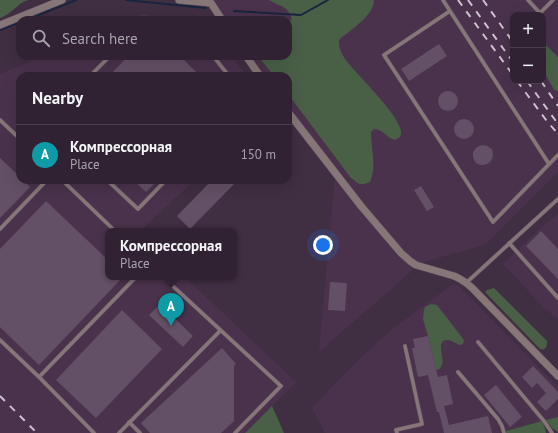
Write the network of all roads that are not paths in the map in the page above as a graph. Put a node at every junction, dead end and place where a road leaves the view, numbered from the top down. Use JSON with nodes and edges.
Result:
{"nodes":[{"id":1,"x":62,"y":0,"type":"edge"},
{"id":2,"x":179,"y":0,"type":"edge"},
{"id":3,"x":443,"y":0,"type":"edge"},
{"id":4,"x":528,"y":0,"type":"edge"},
{"id":5,"x":553,"y":0,"type":"edge"},
{"id":6,"x":450,"y":11,"type":"junction"},
{"id":7,"x":22,"y":16,"type":"edge"},
{"id":8,"x":219,"y":16,"type":"edge"},
{"id":9,"x":16,"y":19,"type":"edge"},
{"id":10,"x":0,"y":25,"type":"edge"},
{"id":11,"x":106,"y":60,"type":"edge"},
{"id":12,"x":216,"y":60,"type":"edge"},
{"id":13,"x":249,"y":60,"type":"edge"},
{"id":14,"x":94,"y":72,"type":"edge"},
{"id":15,"x":226,"y":72,"type":"edge"},
{"id":16,"x":257,"y":72,"type":"edge"},
{"id":17,"x":292,"y":117,"type":"edge"},
{"id":18,"x":0,"y":120,"type":"edge"},
{"id":19,"x":16,"y":136,"type":"edge"},
{"id":20,"x":558,"y":155,"type":"edge"},
{"id":21,"x":549,"y":164,"type":"junction"},
{"id":22,"x":43,"y":184,"type":"edge"},
{"id":23,"x":66,"y":184,"type":"edge"},
{"id":24,"x":111,"y":184,"type":"edge"},
{"id":25,"x":162,"y":184,"type":"edge"},
{"id":26,"x":558,"y":199,"type":"edge"},
{"id":27,"x":112,"y":228,"type":"edge"},
{"id":28,"x":0,"y":229,"type":"edge"},
{"id":29,"x":509,"y":243,"type":"junction"},
{"id":30,"x":133,"y":280,"type":"edge"},
{"id":31,"x":165,"y":280,"type":"edge"},
{"id":32,"x":466,"y":283,"type":"junction"},
{"id":33,"x":558,"y":298,"type":"edge"},
{"id":34,"x":220,"y":331,"type":"junction"},
{"id":35,"x":0,"y":340,"type":"edge"},
{"id":36,"x":478,"y":342,"type":"dead end"},
{"id":37,"x":405,"y":346,"type":"dead end"},
{"id":38,"x":458,"y":372,"type":"dead end"},
{"id":39,"x":558,"y":376,"type":"edge"},
{"id":40,"x":39,"y":377,"type":"junction"},
{"id":41,"x":129,"y":422,"type":"junction"},
{"id":42,"x":94,"y":433,"type":"edge"},
{"id":43,"x":119,"y":433,"type":"edge"},
{"id":44,"x":140,"y":433,"type":"edge"},
{"id":45,"x":234,"y":433,"type":"edge"},
{"id":46,"x":397,"y":433,"type":"edge"},
{"id":47,"x":504,"y":433,"type":"edge"},
{"id":48,"x":552,"y":433,"type":"edge"}],
"edges":[{"from":1,"to":7,"type":"street"},
{"from":2,"to":8,"type":"street"},
{"from":3,"to":6,"type":"lane"},
{"from":4,"to":5,"type":"lane"},
{"from":6,"to":21,"type":"lane"},
{"from":6,"to":21,"type":"lane"},
{"from":9,"to":10,"type":"street"},
{"from":11,"to":14,"type":"lane"},
{"from":12,"to":15,"type":"lane"},
{"from":13,"to":16,"type":"street"},
{"from":17,"to":32,"type":"street"},
{"from":18,"to":19,"type":"lane"},
{"from":20,"to":21,"type":"lane"},
{"from":22,"to":28,"type":"lane"},
{"from":23,"to":27,"type":"lane"},
{"from":24,"to":25,"type":"lane"},
{"from":26,"to":29,"type":"lane"},
{"from":29,"to":32,"type":"lane"},
{"from":29,"to":33,"type":"lane"},
{"from":30,"to":40,"type":"lane"},
{"from":31,"to":34,"type":"lane"},
{"from":32,"to":39,"type":"street"},
{"from":34,"to":41,"type":"lane"},
{"from":34,"to":45,"type":"lane"},
{"from":35,"to":40,"type":"lane"},
{"from":36,"to":48,"type":"lane"},
{"from":37,"to":46,"type":"lane"},
{"from":38,"to":47,"type":"lane"},
{"from":40,"to":42,"type":"lane"},
{"from":41,"to":43,"type":"lane"},
{"from":41,"to":44,"type":"lane"}]}
